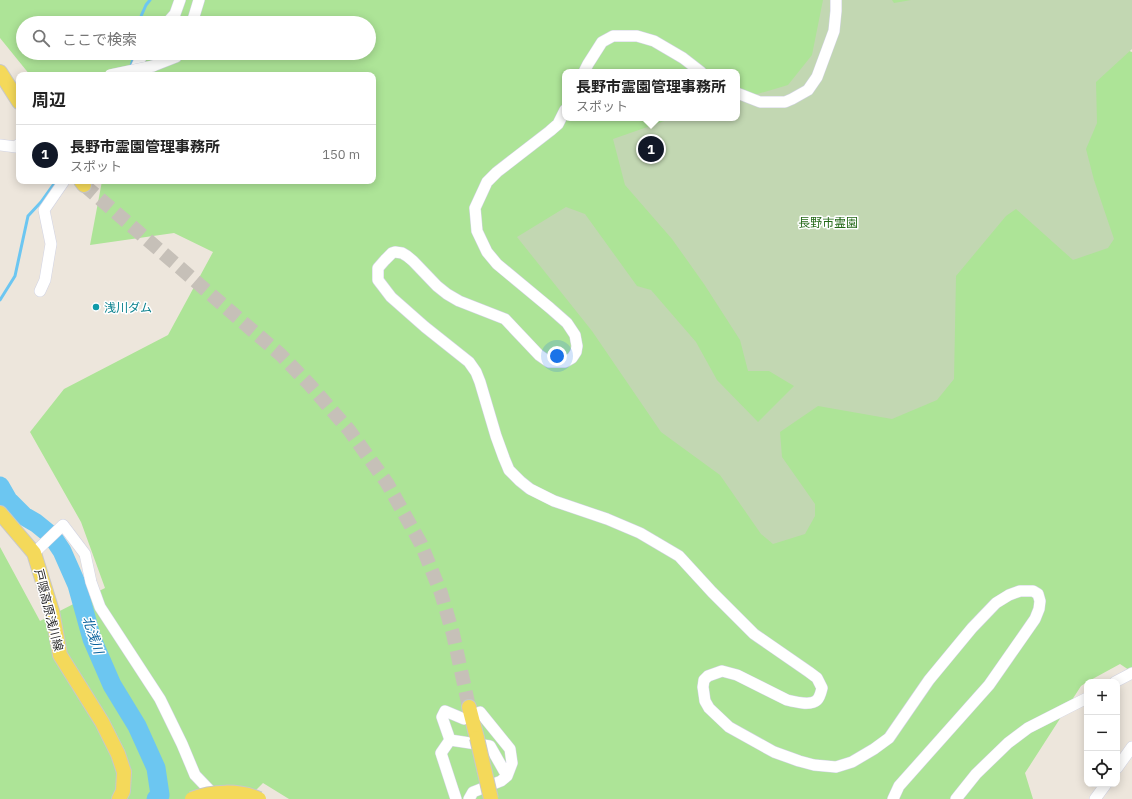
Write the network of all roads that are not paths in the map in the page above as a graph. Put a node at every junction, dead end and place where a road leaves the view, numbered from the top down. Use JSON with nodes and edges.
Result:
{"nodes":[{"id":1,"x":180,"y":0,"type":"edge"},
{"id":2,"x":199,"y":0,"type":"edge"},
{"id":3,"x":836,"y":0,"type":"edge"},
{"id":4,"x":173,"y":16,"type":"edge"},
{"id":5,"x":194,"y":16,"type":"edge"},
{"id":6,"x":140,"y":60,"type":"edge"},
{"id":7,"x":170,"y":60,"type":"edge"},
{"id":8,"x":586,"y":69,"type":"edge"},
{"id":9,"x":697,"y":69,"type":"edge"},
{"id":10,"x":0,"y":72,"type":"edge"},
{"id":11,"x":124,"y":72,"type":"edge"},
{"id":12,"x":134,"y":72,"type":"edge"},
{"id":13,"x":740,"y":94,"type":"edge"},
{"id":14,"x":16,"y":97,"type":"edge"},
{"id":15,"x":562,"y":116,"type":"edge"},
{"id":16,"x":0,"y":145,"type":"edge"},
{"id":17,"x":16,"y":146,"type":"edge"},
{"id":18,"x":62,"y":184,"type":"edge"},
{"id":19,"x":40,"y":291,"type":"dead end"},
{"id":20,"x":0,"y":513,"type":"edge"},
{"id":21,"x":34,"y":553,"type":"junction"},
{"id":22,"x":1132,"y":673,"type":"edge"},
{"id":23,"x":1120,"y":679,"type":"edge"},
{"id":24,"x":1084,"y":700,"type":"edge"},
{"id":25,"x":470,"y":711,"type":"junction"},
{"id":26,"x":450,"y":740,"type":"junction"},
{"id":27,"x":1132,"y":747,"type":"edge"},
{"id":28,"x":1120,"y":764,"type":"edge"},
{"id":29,"x":508,"y":776,"type":"junction"},
{"id":30,"x":1104,"y":787,"type":"edge"},
{"id":31,"x":119,"y":799,"type":"edge"},
{"id":32,"x":192,"y":799,"type":"edge"},
{"id":33,"x":218,"y":799,"type":"edge"},
{"id":34,"x":259,"y":799,"type":"edge"},
{"id":35,"x":456,"y":799,"type":"edge"},
{"id":36,"x":469,"y":799,"type":"edge"},
{"id":37,"x":491,"y":799,"type":"edge"},
{"id":38,"x":892,"y":799,"type":"edge"},
{"id":39,"x":956,"y":799,"type":"edge"},
{"id":40,"x":1095,"y":799,"type":"edge"}],
"edges":[{"from":1,"to":4,"type":"street"},
{"from":2,"to":5,"type":"street"},
{"from":3,"to":13,"type":"street"},
{"from":6,"to":12,"type":"street"},
{"from":7,"to":11,"type":"street","bridge":true},
{"from":8,"to":9,"type":"street"},
{"from":10,"to":14,"type":"main road"},
{"from":15,"to":38,"type":"street"},
{"from":16,"to":17,"type":"street"},
{"from":18,"to":19,"type":"street"},
{"from":20,"to":21,"type":"main road","name":"戸隠高原浅川線"},
{"from":21,"to":31,"type":"main road","name":"戸隠高原浅川線"},
{"from":21,"to":33,"type":"street"},
{"from":22,"to":23,"type":"street"},
{"from":24,"to":39,"type":"street"},
{"from":25,"to":26,"type":"street"},
{"from":25,"to":29,"type":"street"},
{"from":25,"to":37,"type":"main road","bridge":true},
{"from":26,"to":29,"type":"street"},
{"from":26,"to":35,"type":"street"},
{"from":27,"to":28,"type":"street"},
{"from":29,"to":36,"type":"street"},
{"from":30,"to":40,"type":"street"},
{"from":32,"to":34,"type":"main road","bridge":true}]}
